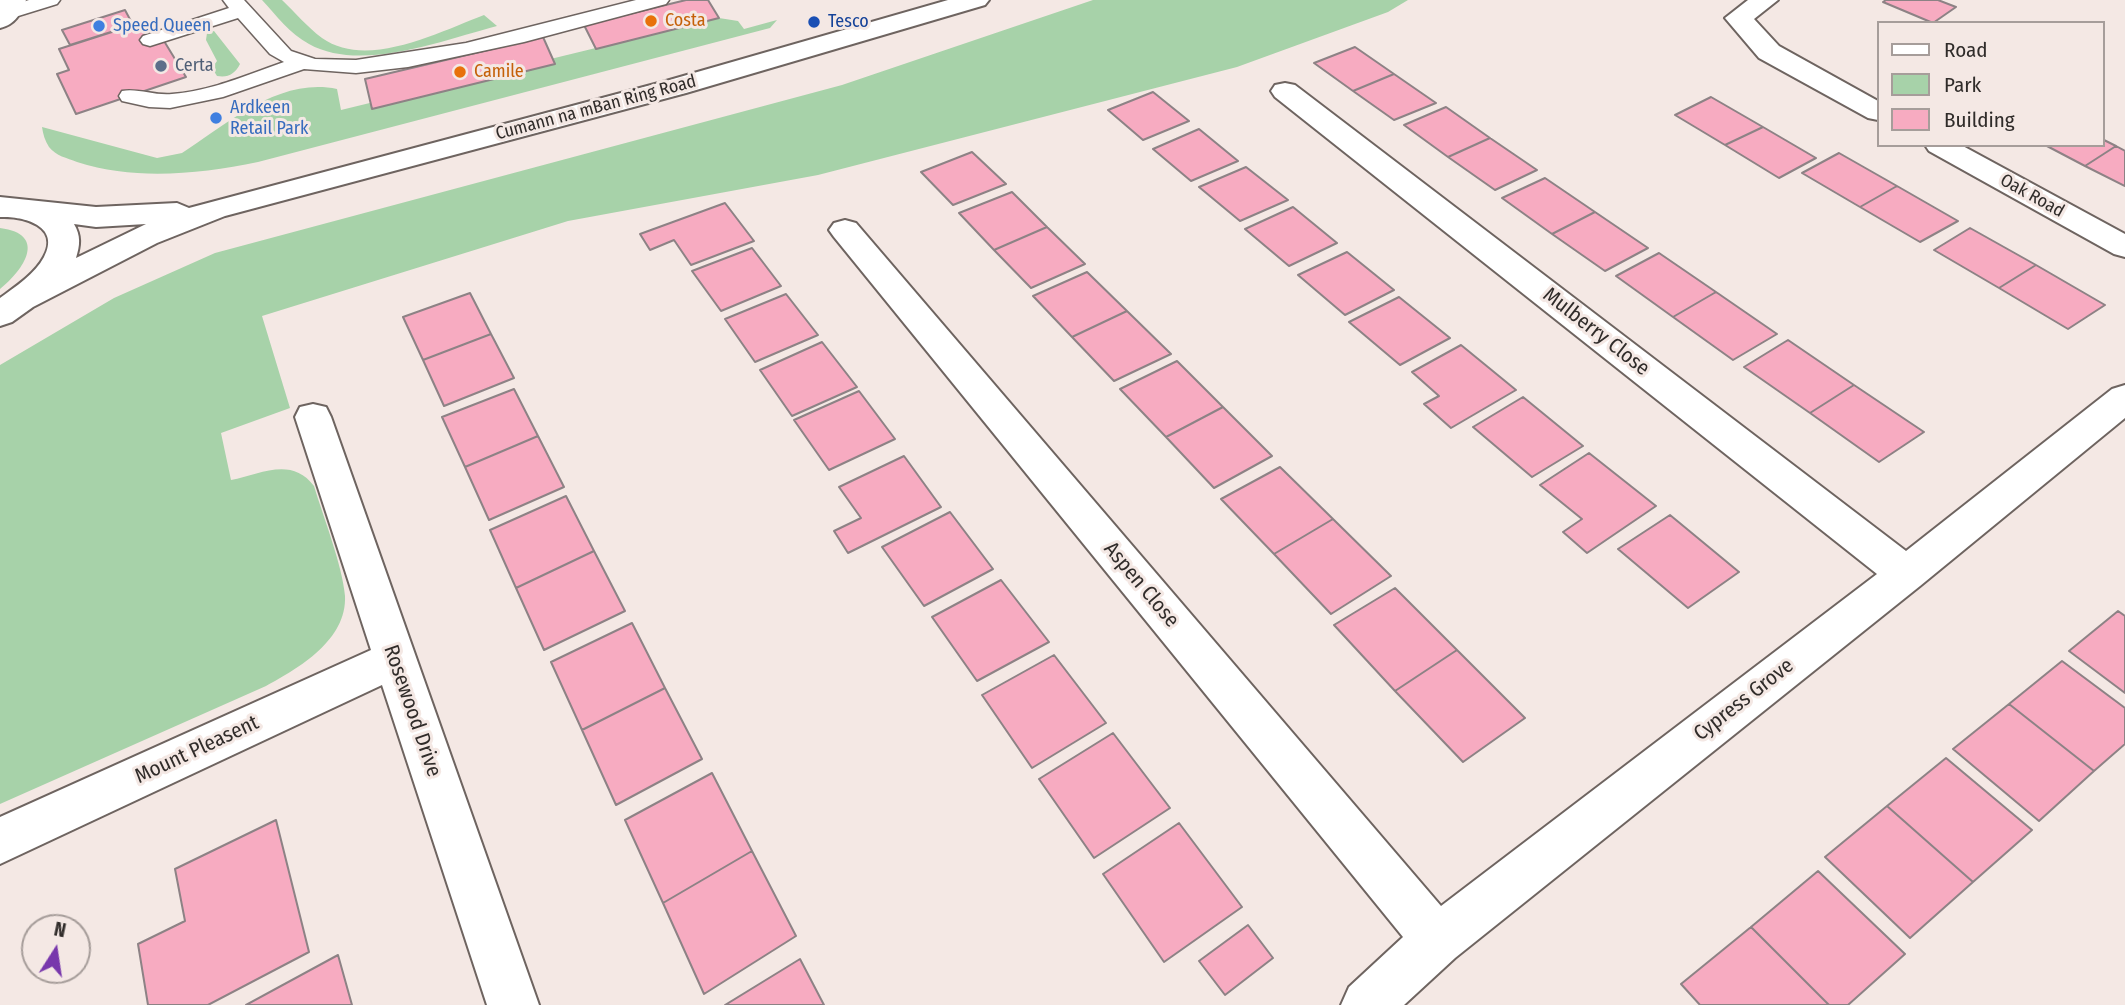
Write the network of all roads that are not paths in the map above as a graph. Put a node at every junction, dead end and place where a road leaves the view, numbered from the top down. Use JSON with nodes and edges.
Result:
{"nodes":[{"id":1,"x":50,"y":0,"type":"edge"},
{"id":2,"x":659,"y":0,"type":"edge"},
{"id":3,"x":976,"y":0,"type":"edge"},
{"id":4,"x":1765,"y":0,"type":"edge"},
{"id":5,"x":238,"y":5,"type":"edge"},
{"id":6,"x":7,"y":11,"type":"edge"},
{"id":7,"x":150,"y":40,"type":"dead end"},
{"id":8,"x":302,"y":63,"type":"junction"},
{"id":9,"x":1285,"y":91,"type":"dead end"},
{"id":10,"x":131,"y":96,"type":"dead end"},
{"id":11,"x":1876,"y":111,"type":"edge"},
{"id":12,"x":1943,"y":147,"type":"edge"},
{"id":13,"x":9,"y":206,"type":"edge"},
{"id":14,"x":214,"y":209,"type":"junction"},
{"id":15,"x":845,"y":230,"type":"dead end"},
{"id":16,"x":2125,"y":247,"type":"edge"},
{"id":17,"x":12,"y":307,"type":"edge"},
{"id":18,"x":2125,"y":398,"type":"edge"},
{"id":19,"x":313,"y":417,"type":"dead end"},
{"id":20,"x":1906,"y":574,"type":"junction"},
{"id":21,"x":394,"y":659,"type":"junction"},
{"id":22,"x":0,"y":841,"type":"edge"},
{"id":23,"x":1437,"y":940,"type":"junction"},
{"id":24,"x":513,"y":1005,"type":"edge"},
{"id":25,"x":1367,"y":1005,"type":"edge"}],
"edges":[{"from":1,"to":6,"type":"lane"},
{"from":2,"to":8,"type":"lane"},
{"from":3,"to":14,"type":"street","name":"Cumann na mBan Ring Road"},
{"from":4,"to":11,"type":"street"},
{"from":5,"to":7,"type":"lane"},
{"from":5,"to":8,"type":"lane"},
{"from":8,"to":10,"type":"lane"},
{"from":9,"to":20,"type":"street","name":"Mulberry Close"},
{"from":12,"to":16,"type":"street","name":"Oak Road"},
{"from":13,"to":14,"type":"street","name":"Cumann na mBan Ring Road"},
{"from":13,"to":17,"type":"street"},
{"from":14,"to":17,"type":"street","name":"Cumann na mBan Ring Road"},
{"from":15,"to":23,"type":"street","name":"Aspen Close"},
{"from":18,"to":20,"type":"street","name":"Cypress Grove"},
{"from":19,"to":21,"type":"street","name":"Rosewood Drive"},
{"from":20,"to":23,"type":"street","name":"Cypress Grove"},
{"from":21,"to":22,"type":"street","name":"Mount Pleasent"},
{"from":21,"to":24,"type":"street","name":"Rosewood Drive"},
{"from":23,"to":25,"type":"street","name":"Cypress Grove"}]}
